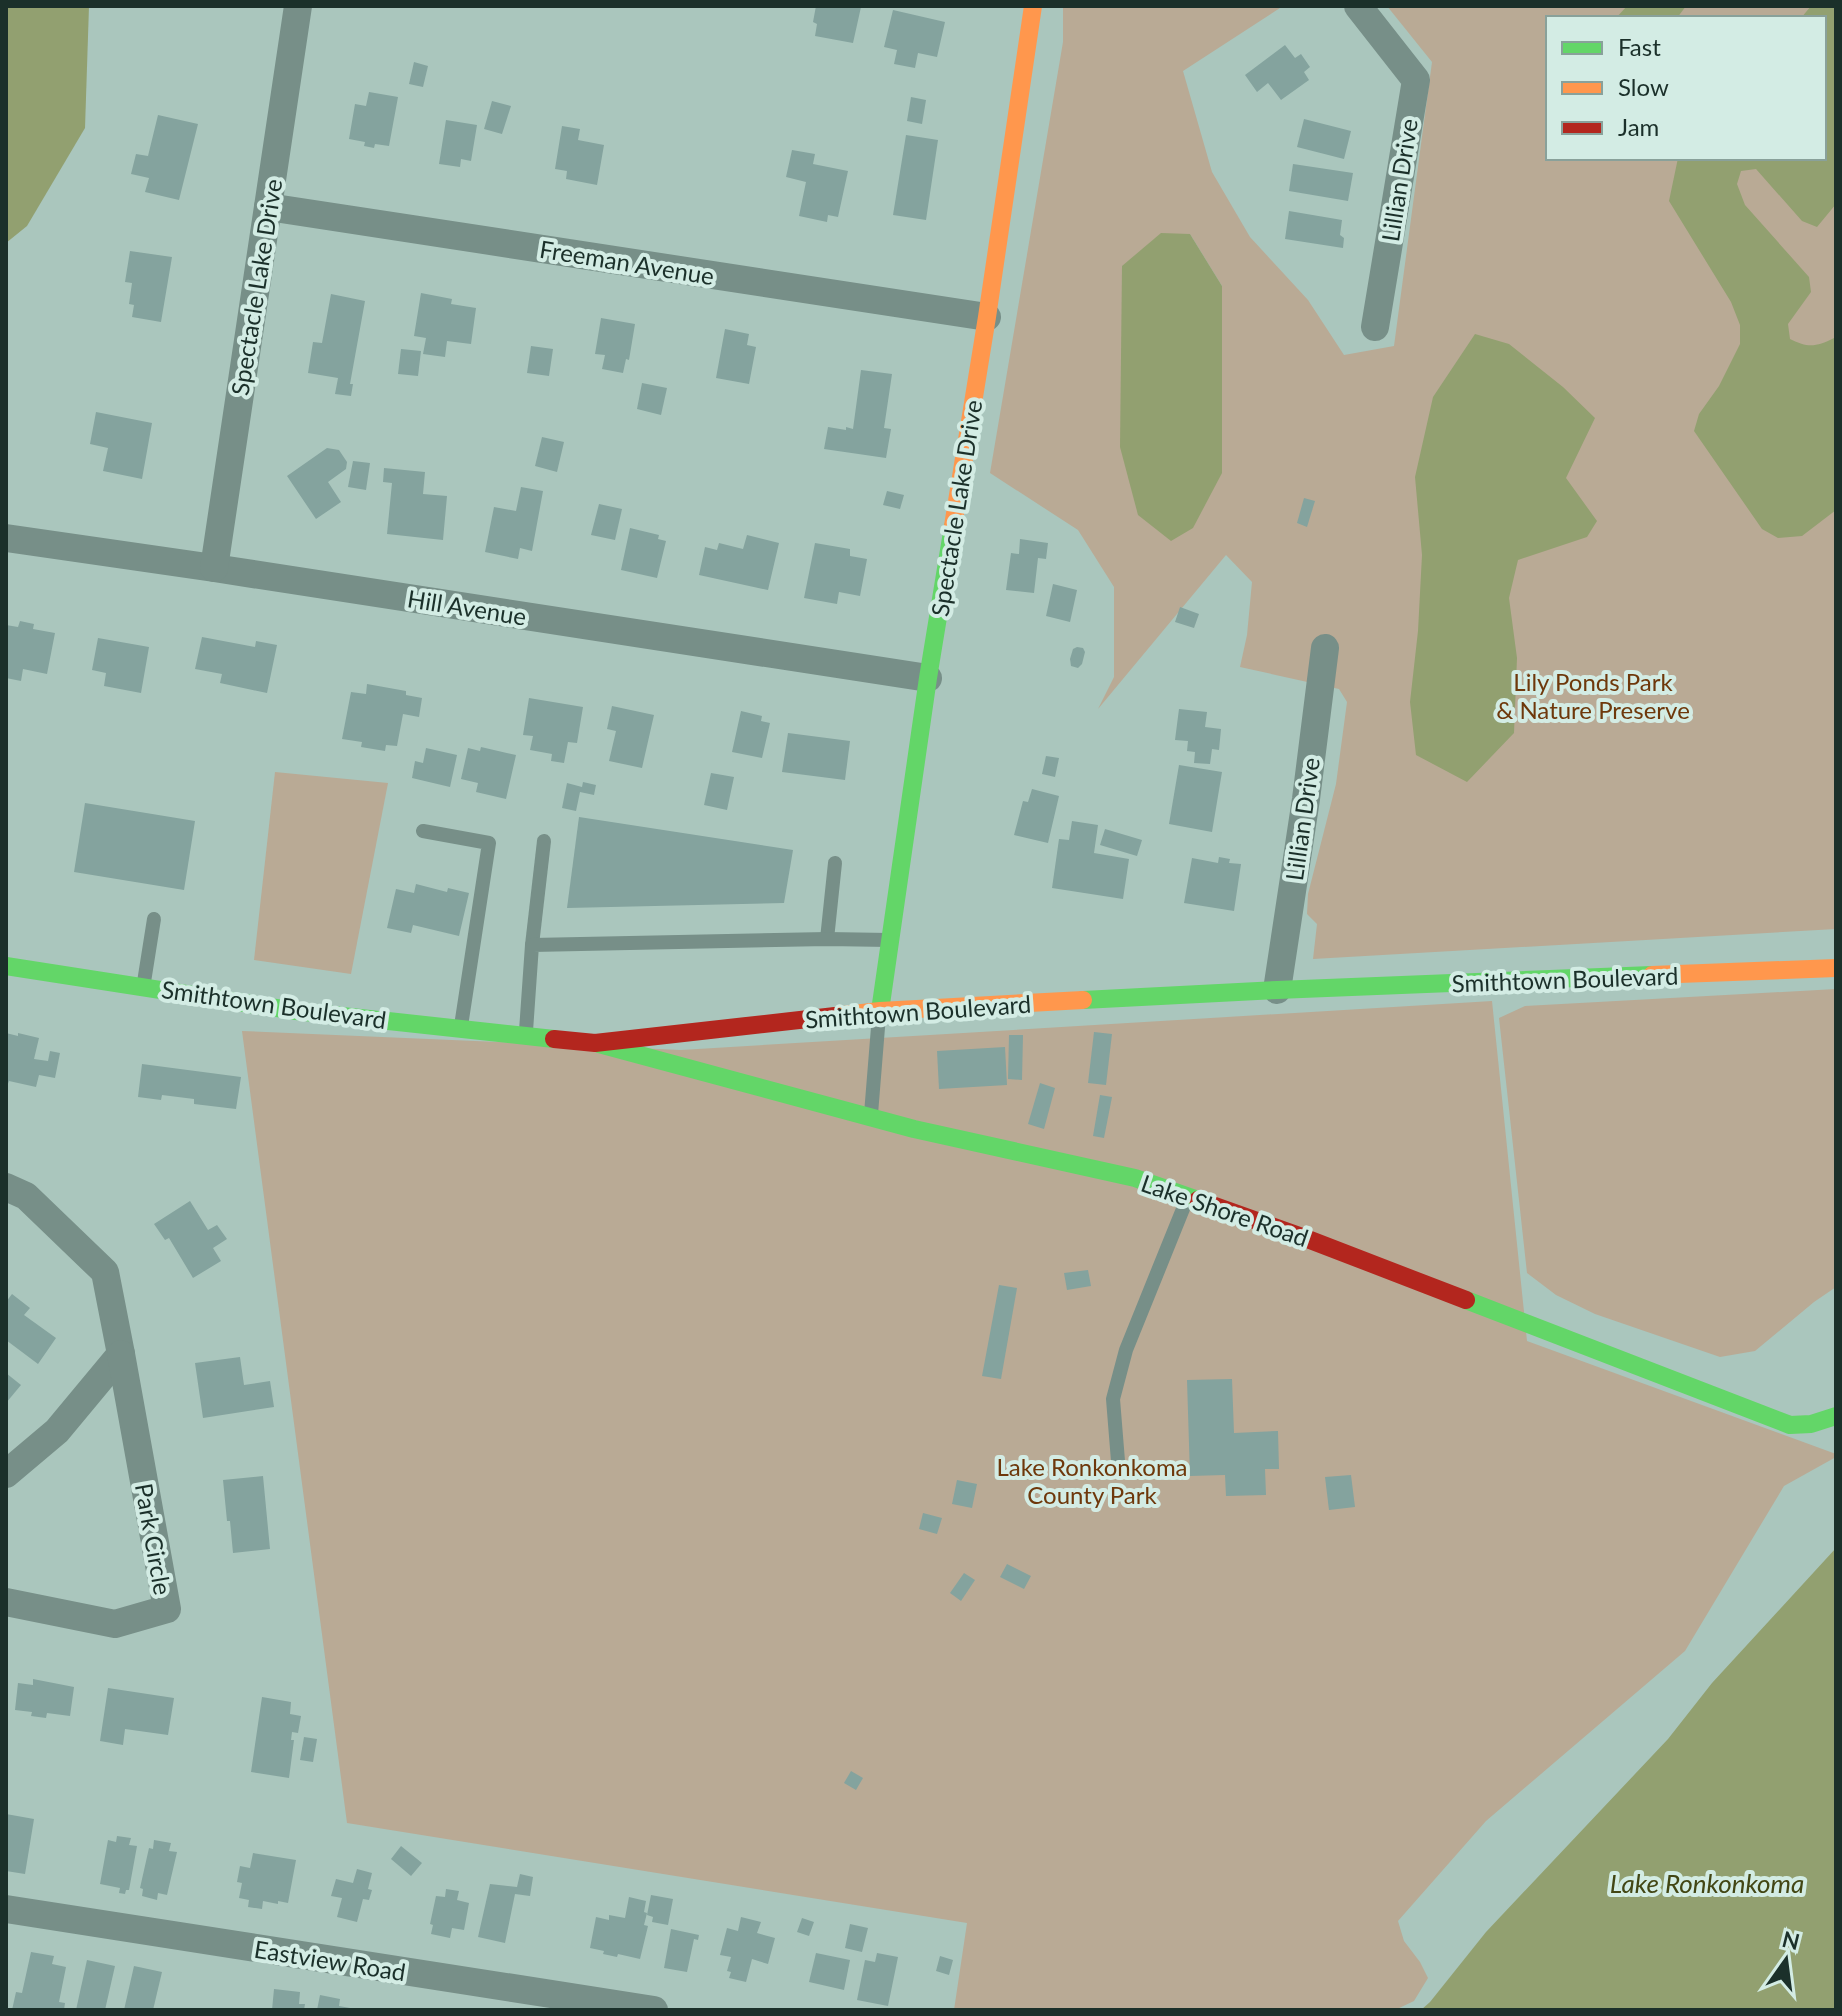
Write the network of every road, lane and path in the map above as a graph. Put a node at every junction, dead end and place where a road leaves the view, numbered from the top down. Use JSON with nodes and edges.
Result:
{"nodes":[{"id":1,"x":298,"y":6,"type":"edge"},
{"id":2,"x":1033,"y":6,"type":"edge"},
{"id":3,"x":1358,"y":6,"type":"edge"},
{"id":4,"x":268,"y":207,"type":"junction"},
{"id":5,"x":987,"y":317,"type":"junction"},
{"id":6,"x":1375,"y":327,"type":"dead end"},
{"id":7,"x":6,"y":538,"type":"edge"},
{"id":8,"x":214,"y":568,"type":"junction"},
{"id":9,"x":1325,"y":648,"type":"dead end"},
{"id":10,"x":928,"y":678,"type":"junction"},
{"id":11,"x":423,"y":831,"type":"dead end"},
{"id":12,"x":544,"y":841,"type":"dead end"},
{"id":13,"x":835,"y":863,"type":"dead end"},
{"id":14,"x":154,"y":919,"type":"dead end"},
{"id":15,"x":827,"y":939,"type":"junction"},
{"id":16,"x":890,"y":940,"type":"junction"},
{"id":17,"x":532,"y":945,"type":"junction"},
{"id":18,"x":6,"y":966,"type":"edge"},
{"id":19,"x":1836,"y":968,"type":"edge"},
{"id":20,"x":144,"y":986,"type":"junction"},
{"id":21,"x":1277,"y":990,"type":"junction"},
{"id":22,"x":880,"y":1011,"type":"junction"},
{"id":23,"x":460,"y":1029,"type":"junction"},
{"id":24,"x":526,"y":1036,"type":"junction"},
{"id":25,"x":595,"y":1043,"type":"junction"},
{"id":26,"x":871,"y":1118,"type":"junction"},
{"id":27,"x":6,"y":1187,"type":"edge"},
{"id":28,"x":1188,"y":1197,"type":"junction"},
{"id":29,"x":121,"y":1354,"type":"junction"},
{"id":30,"x":1836,"y":1416,"type":"edge"},
{"id":31,"x":1118,"y":1461,"type":"dead end"},
{"id":32,"x":6,"y":1474,"type":"edge"},
{"id":33,"x":6,"y":1602,"type":"edge"},
{"id":34,"x":6,"y":1909,"type":"edge"},
{"id":35,"x":654,"y":2010,"type":"edge"}],
"edges":[{"from":1,"to":4,"type":"street","name":"Spectacle Lake Drive"},
{"from":2,"to":5,"type":"street","name":"Spectacle Lake Drive"},
{"from":3,"to":6,"type":"street","name":"Lillian Drive"},
{"from":4,"to":5,"type":"street","name":"Freeman Avenue"},
{"from":4,"to":8,"type":"street","name":"Spectacle Lake Drive"},
{"from":5,"to":10,"type":"street","name":"Spectacle Lake Drive"},
{"from":7,"to":8,"type":"street","name":"Hill Avenue"},
{"from":8,"to":10,"type":"street","name":"Hill Avenue"},
{"from":9,"to":21,"type":"street","name":"Lillian Drive"},
{"from":10,"to":16,"type":"street","name":"Spectacle Lake Drive"},
{"from":11,"to":23,"type":"lane"},
{"from":12,"to":17,"type":"lane"},
{"from":13,"to":15,"type":"lane"},
{"from":14,"to":20,"type":"lane"},
{"from":15,"to":16,"type":"lane"},
{"from":15,"to":17,"type":"lane"},
{"from":16,"to":22,"type":"street","name":"Spectacle Lake Drive"},
{"from":17,"to":24,"type":"lane"},
{"from":18,"to":20,"type":"street","name":"Smithtown Boulevard"},
{"from":19,"to":21,"type":"street","name":"Smithtown Boulevard"},
{"from":20,"to":23,"type":"street","name":"Smithtown Boulevard"},
{"from":21,"to":22,"type":"street","name":"Smithtown Boulevard"},
{"from":22,"to":25,"type":"street","name":"Smithtown Boulevard"},
{"from":22,"to":26,"type":"lane"},
{"from":23,"to":24,"type":"street","name":"Smithtown Boulevard"},
{"from":24,"to":25,"type":"street","name":"Smithtown Boulevard"},
{"from":25,"to":26,"type":"street","name":"Lake Shore Road"},
{"from":26,"to":28,"type":"street","name":"Lake Shore Road"},
{"from":27,"to":29,"type":"street","name":"Park Circle"},
{"from":28,"to":30,"type":"street","name":"Lake Shore Road"},
{"from":28,"to":31,"type":"lane"},
{"from":29,"to":32,"type":"street"},
{"from":29,"to":33,"type":"street","name":"Park Circle"},
{"from":34,"to":35,"type":"street","name":"Eastview Road"}]}
